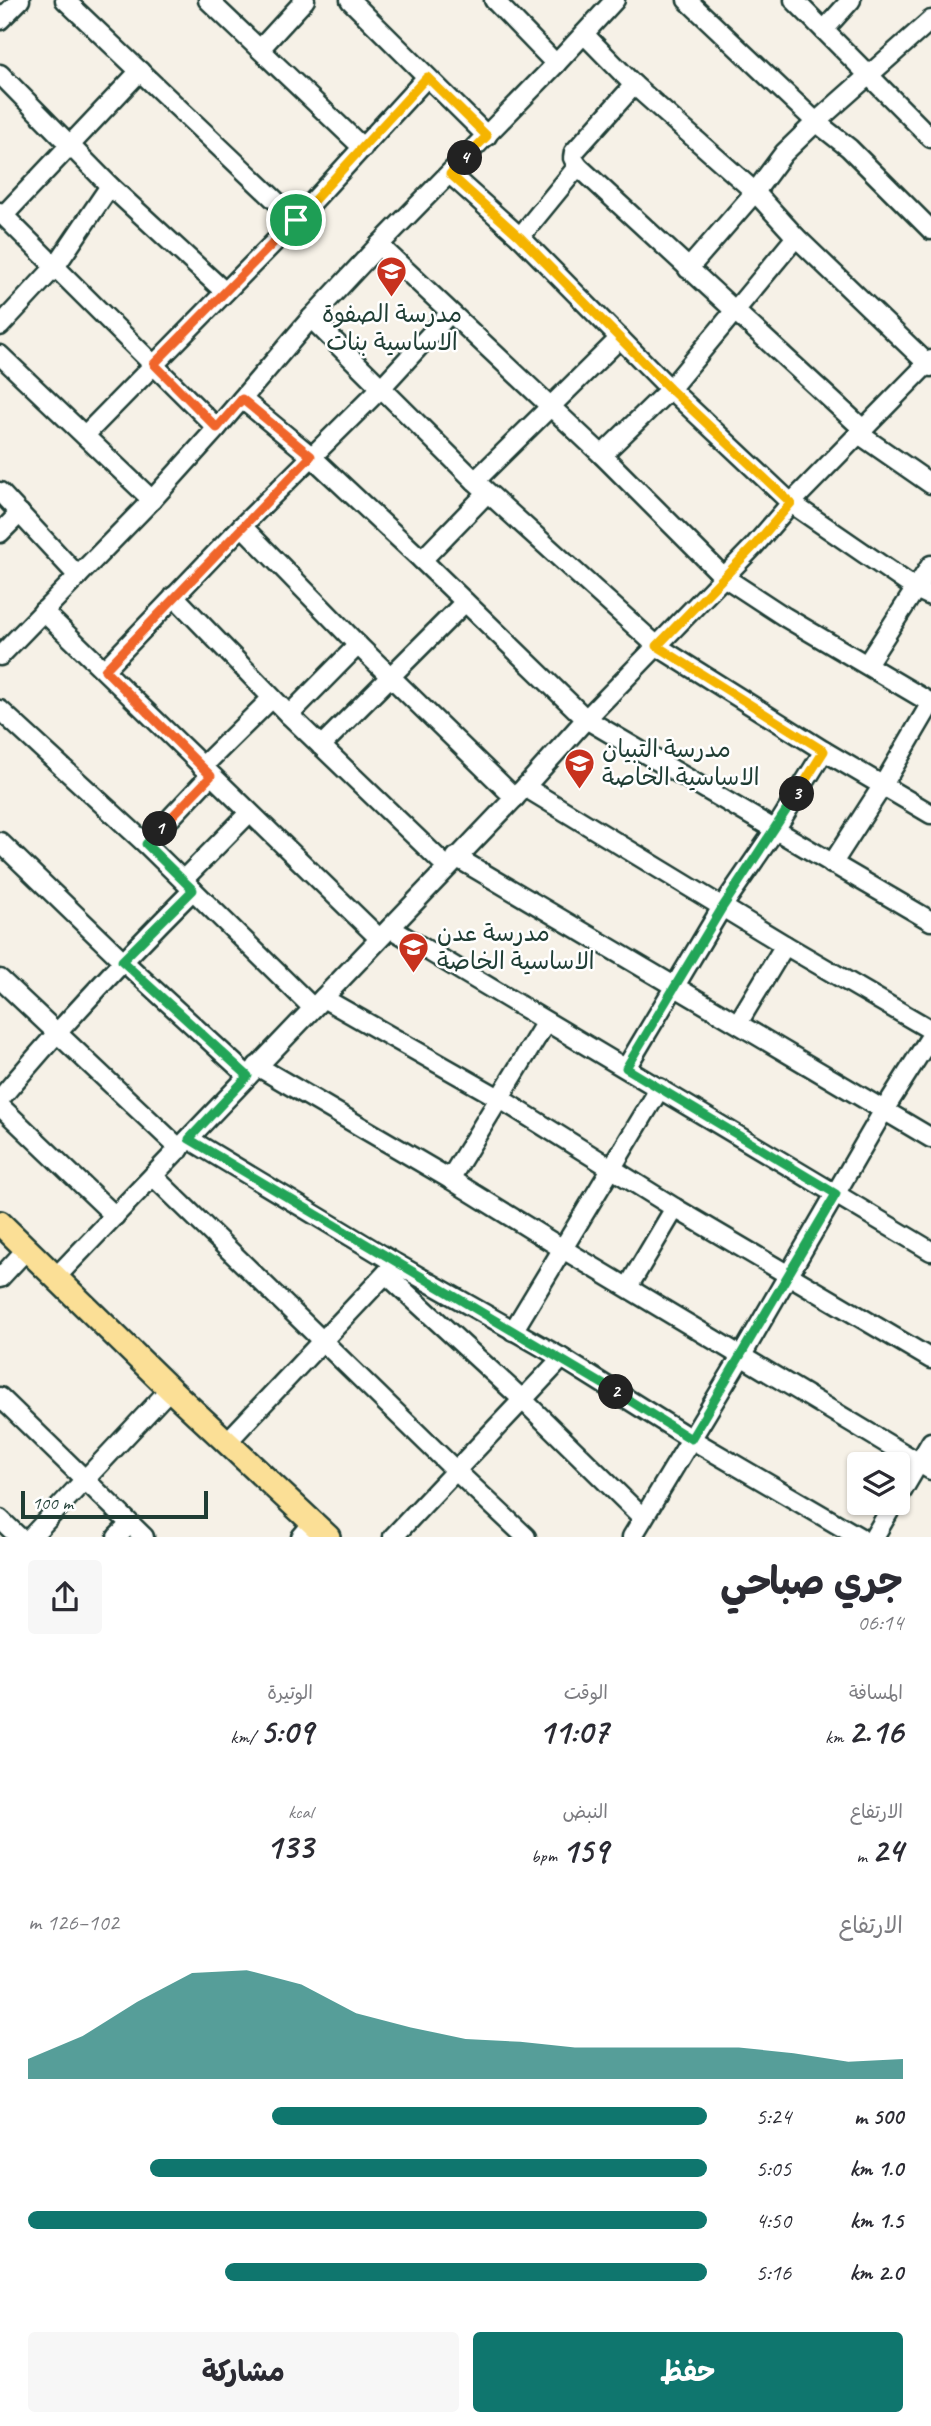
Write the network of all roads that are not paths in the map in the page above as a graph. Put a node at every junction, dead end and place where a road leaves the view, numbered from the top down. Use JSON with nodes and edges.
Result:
{"nodes":[{"id":1,"x":20,"y":0,"type":"edge"},
{"id":2,"x":65,"y":0,"type":"edge"},
{"id":3,"x":208,"y":0,"type":"edge"},
{"id":4,"x":305,"y":0,"type":"edge"},
{"id":5,"x":350,"y":0,"type":"edge"},
{"id":6,"x":494,"y":0,"type":"edge"},
{"id":7,"x":615,"y":0,"type":"edge"},
{"id":8,"x":687,"y":0,"type":"edge"},
{"id":9,"x":794,"y":0,"type":"edge"},
{"id":10,"x":851,"y":0,"type":"edge"},
{"id":11,"x":0,"y":20,"type":"edge"},
{"id":12,"x":931,"y":20,"type":"edge"},
{"id":13,"x":824,"y":30,"type":"junction"},
{"id":14,"x":584,"y":34,"type":"junction"},
{"id":15,"x":260,"y":49,"type":"junction"},
{"id":16,"x":556,"y":64,"type":"junction"},
{"id":17,"x":140,"y":71,"type":"junction"},
{"id":18,"x":0,"y":74,"type":"edge"},
{"id":19,"x":427,"y":77,"type":"junction"},
{"id":20,"x":869,"y":77,"type":"junction"},
{"id":21,"x":634,"y":85,"type":"junction"},
{"id":22,"x":816,"y":122,"type":"junction"},
{"id":23,"x":487,"y":136,"type":"junction"},
{"id":24,"x":931,"y":138,"type":"edge"},
{"id":25,"x":71,"y":146,"type":"junction"},
{"id":26,"x":363,"y":148,"type":"junction"},
{"id":27,"x":578,"y":166,"type":"junction"},
{"id":28,"x":450,"y":174,"type":"junction"},
{"id":29,"x":110,"y":186,"type":"junction"},
{"id":30,"x":755,"y":192,"type":"junction"},
{"id":31,"x":2,"y":214,"type":"edge"},
{"id":32,"x":296,"y":220,"type":"junction"},
{"id":33,"x":931,"y":230,"type":"edge"},
{"id":34,"x":520,"y":237,"type":"junction"},
{"id":35,"x":796,"y":237,"type":"junction"},
{"id":36,"x":379,"y":245,"type":"junction"},
{"id":37,"x":55,"y":267,"type":"junction"},
{"id":38,"x":688,"y":269,"type":"junction"},
{"id":39,"x":225,"y":292,"type":"junction"},
{"id":40,"x":735,"y":310,"type":"junction"},
{"id":41,"x":450,"y":313,"type":"junction"},
{"id":42,"x":312,"y":318,"type":"junction"},
{"id":43,"x":0,"y":326,"type":"edge"},
{"id":44,"x":620,"y":338,"type":"junction"},
{"id":45,"x":0,"y":355,"type":"edge"},
{"id":46,"x":154,"y":364,"type":"junction"},
{"id":47,"x":930,"y":364,"type":"edge"},
{"id":48,"x":380,"y":389,"type":"junction"},
{"id":49,"x":670,"y":389,"type":"junction"},
{"id":50,"x":242,"y":399,"type":"junction"},
{"id":51,"x":551,"y":407,"type":"junction"},
{"id":52,"x":217,"y":428,"type":"junction"},
{"id":53,"x":862,"y":432,"type":"junction"},
{"id":54,"x":85,"y":435,"type":"junction"},
{"id":55,"x":602,"y":455,"type":"junction"},
{"id":56,"x":311,"y":456,"type":"junction"},
{"id":57,"x":931,"y":484,"type":"edge"},
{"id":58,"x":481,"y":487,"type":"junction"},
{"id":59,"x":0,"y":492,"type":"edge"},
{"id":60,"x":152,"y":500,"type":"junction"},
{"id":61,"x":791,"y":503,"type":"junction"},
{"id":62,"x":20,"y":513,"type":"junction"},
{"id":63,"x":242,"y":526,"type":"junction"},
{"id":64,"x":0,"y":533,"type":"edge"},
{"id":65,"x":422,"y":560,"type":"junction"},
{"id":66,"x":931,"y":565,"type":"edge"},
{"id":67,"x":78,"y":576,"type":"junction"},
{"id":68,"x":724,"y":577,"type":"junction"},
{"id":69,"x":924,"y":593,"type":"edge"},
{"id":70,"x":174,"y":597,"type":"junction"},
{"id":71,"x":465,"y":602,"type":"junction"},
{"id":72,"x":43,"y":611,"type":"junction"},
{"id":73,"x":358,"y":645,"type":"junction"},
{"id":74,"x":657,"y":646,"type":"junction"},
{"id":75,"x":0,"y":656,"type":"edge"},
{"id":76,"x":867,"y":664,"type":"junction"},
{"id":77,"x":105,"y":670,"type":"junction"},
{"id":78,"x":393,"y":677,"type":"junction"},
{"id":79,"x":272,"y":698,"type":"junction"},
{"id":80,"x":931,"y":703,"type":"edge"},
{"id":81,"x":0,"y":710,"type":"edge"},
{"id":82,"x":289,"y":715,"type":"junction"},
{"id":83,"x":586,"y":719,"type":"junction"},
{"id":84,"x":321,"y":746,"type":"junction"},
{"id":85,"x":824,"y":751,"type":"junction"},
{"id":86,"x":206,"y":771,"type":"junction"},
{"id":87,"x":883,"y":785,"type":"junction"},
{"id":88,"x":520,"y":792,"type":"junction"},
{"id":89,"x":249,"y":813,"type":"junction"},
{"id":90,"x":931,"y":814,"type":"edge"},
{"id":91,"x":775,"y":830,"type":"junction"},
{"id":92,"x":0,"y":842,"type":"edge"},
{"id":93,"x":146,"y":844,"type":"junction"},
{"id":94,"x":451,"y":862,"type":"junction"},
{"id":95,"x":832,"y":864,"type":"junction"},
{"id":96,"x":188,"y":885,"type":"junction"},
{"id":97,"x":722,"y":908,"type":"junction"},
{"id":98,"x":931,"y":922,"type":"edge"},
{"id":99,"x":384,"y":933,"type":"junction"},
{"id":100,"x":785,"y":945,"type":"junction"},
{"id":101,"x":122,"y":961,"type":"junction"},
{"id":102,"x":0,"y":979,"type":"edge"},
{"id":103,"x":674,"y":988,"type":"junction"},
{"id":104,"x":318,"y":1003,"type":"junction"},
{"id":105,"x":546,"y":1021,"type":"junction"},
{"id":106,"x":738,"y":1023,"type":"junction"},
{"id":107,"x":931,"y":1030,"type":"edge"},
{"id":108,"x":56,"y":1033,"type":"junction"},
{"id":109,"x":931,"y":1036,"type":"edge"},
{"id":110,"x":626,"y":1068,"type":"junction"},
{"id":111,"x":252,"y":1071,"type":"junction"},
{"id":112,"x":660,"y":1088,"type":"junction"},
{"id":113,"x":499,"y":1098,"type":"junction"},
{"id":114,"x":0,"y":1099,"type":"edge"},
{"id":115,"x":0,"y":1106,"type":"edge"},
{"id":116,"x":884,"y":1110,"type":"junction"},
{"id":117,"x":931,"y":1138,"type":"edge"},
{"id":118,"x":184,"y":1144,"type":"junction"},
{"id":119,"x":612,"y":1167,"type":"junction"},
{"id":120,"x":153,"y":1176,"type":"junction"},
{"id":121,"x":450,"y":1179,"type":"junction"},
{"id":122,"x":836,"y":1194,"type":"junction"},
{"id":123,"x":676,"y":1208,"type":"junction"},
{"id":124,"x":115,"y":1216,"type":"junction"},
{"id":125,"x":0,"y":1223,"type":"edge"},
{"id":126,"x":27,"y":1249,"type":"junction"},
{"id":127,"x":563,"y":1249,"type":"junction"},
{"id":128,"x":931,"y":1251,"type":"edge"},
{"id":129,"x":391,"y":1269,"type":"junction"},
{"id":130,"x":789,"y":1274,"type":"junction"},
{"id":131,"x":56,"y":1277,"type":"junction"},
{"id":132,"x":0,"y":1278,"type":"edge"},
{"id":133,"x":628,"y":1287,"type":"junction"},
{"id":134,"x":513,"y":1331,"type":"junction"},
{"id":135,"x":321,"y":1340,"type":"junction"},
{"id":136,"x":742,"y":1355,"type":"junction"},
{"id":137,"x":562,"y":1358,"type":"junction"},
{"id":138,"x":931,"y":1359,"type":"edge"},
{"id":139,"x":170,"y":1389,"type":"junction"},
{"id":140,"x":0,"y":1398,"type":"edge"},
{"id":141,"x":523,"y":1400,"type":"junction"},
{"id":142,"x":691,"y":1439,"type":"junction"},
{"id":143,"x":227,"y":1441,"type":"junction"},
{"id":144,"x":931,"y":1442,"type":"edge"},
{"id":145,"x":925,"y":1466,"type":"edge"},
{"id":146,"x":455,"y":1470,"type":"junction"},
{"id":147,"x":85,"y":1481,"type":"junction"},
{"id":148,"x":910,"y":1484,"type":"edge"},
{"id":149,"x":887,"y":1515,"type":"edge"},
{"id":150,"x":643,"y":1518,"type":"junction"},
{"id":151,"x":0,"y":1519,"type":"edge"},
{"id":152,"x":130,"y":1524,"type":"junction"},
{"id":153,"x":314,"y":1532,"type":"edge"},
{"id":154,"x":19,"y":1537,"type":"edge"},
{"id":155,"x":31,"y":1537,"type":"edge"},
{"id":156,"x":117,"y":1537,"type":"edge"},
{"id":157,"x":144,"y":1537,"type":"edge"},
{"id":158,"x":393,"y":1537,"type":"edge"},
{"id":159,"x":526,"y":1537,"type":"edge"},
{"id":160,"x":632,"y":1537,"type":"edge"},
{"id":161,"x":859,"y":1537,"type":"edge"},
{"id":162,"x":874,"y":1537,"type":"edge"}],
"edges":[{"from":1,"to":11,"type":"street"},
{"from":2,"to":17,"type":"street"},
{"from":3,"to":15,"type":"street"},
{"from":4,"to":15,"type":"street"},
{"from":5,"to":19,"type":"street"},
{"from":6,"to":16,"type":"street"},
{"from":7,"to":14,"type":"street"},
{"from":8,"to":22,"type":"street"},
{"from":9,"to":13,"type":"street"},
{"from":10,"to":13,"type":"street"},
{"from":12,"to":20,"type":"street"},
{"from":13,"to":20,"type":"street"},
{"from":14,"to":16,"type":"street"},
{"from":14,"to":21,"type":"street"},
{"from":15,"to":26,"type":"street"},
{"from":16,"to":23,"type":"street"},
{"from":17,"to":25,"type":"street"},
{"from":17,"to":32,"type":"street"},
{"from":18,"to":25,"type":"street"},
{"from":19,"to":23,"type":"street"},
{"from":19,"to":26,"type":"street"},
{"from":20,"to":22,"type":"street"},
{"from":20,"to":24,"type":"street"},
{"from":21,"to":27,"type":"street"},
{"from":21,"to":30,"type":"street"},
{"from":22,"to":30,"type":"street"},
{"from":22,"to":33,"type":"street"},
{"from":23,"to":28,"type":"street"},
{"from":25,"to":29,"type":"street"},
{"from":25,"to":31,"type":"street"},
{"from":26,"to":32,"type":"street"},
{"from":27,"to":34,"type":"street"},
{"from":27,"to":38,"type":"street"},
{"from":28,"to":34,"type":"street"},
{"from":28,"to":36,"type":"street"},
{"from":29,"to":37,"type":"street"},
{"from":29,"to":39,"type":"street"},
{"from":30,"to":35,"type":"street"},
{"from":30,"to":38,"type":"street"},
{"from":31,"to":37,"type":"street"},
{"from":32,"to":39,"type":"street"},
{"from":34,"to":44,"type":"street"},
{"from":35,"to":40,"type":"street"},
{"from":35,"to":47,"type":"street"},
{"from":36,"to":41,"type":"street"},
{"from":36,"to":42,"type":"street"},
{"from":37,"to":43,"type":"street"},
{"from":37,"to":46,"type":"street"},
{"from":38,"to":40,"type":"street"},
{"from":39,"to":46,"type":"street"},
{"from":40,"to":49,"type":"street"},
{"from":40,"to":53,"type":"street"},
{"from":41,"to":48,"type":"street"},
{"from":41,"to":51,"type":"street"},
{"from":42,"to":48,"type":"street"},
{"from":42,"to":50,"type":"street"},
{"from":44,"to":49,"type":"street"},
{"from":44,"to":51,"type":"street"},
{"from":45,"to":54,"type":"street"},
{"from":46,"to":52,"type":"street"},
{"from":46,"to":54,"type":"street"},
{"from":47,"to":53,"type":"street"},
{"from":48,"to":56,"type":"street"},
{"from":48,"to":58,"type":"street"},
{"from":49,"to":55,"type":"street"},
{"from":49,"to":61,"type":"street"},
{"from":50,"to":52,"type":"street"},
{"from":50,"to":56,"type":"street"},
{"from":51,"to":55,"type":"street"},
{"from":51,"to":58,"type":"street"},
{"from":52,"to":60,"type":"street"},
{"from":53,"to":57,"type":"street"},
{"from":53,"to":61,"type":"street"},
{"from":54,"to":60,"type":"street"},
{"from":55,"to":68,"type":"street"},
{"from":56,"to":63,"type":"street"},
{"from":56,"to":65,"type":"street"},
{"from":58,"to":65,"type":"street"},
{"from":58,"to":74,"type":"street"},
{"from":59,"to":62,"type":"street"},
{"from":60,"to":67,"type":"street"},
{"from":61,"to":68,"type":"street"},
{"from":61,"to":69,"type":"street"},
{"from":62,"to":64,"type":"street"},
{"from":62,"to":67,"type":"street"},
{"from":63,"to":70,"type":"street"},
{"from":63,"to":73,"type":"street"},
{"from":65,"to":71,"type":"street"},
{"from":66,"to":69,"type":"street"},
{"from":67,"to":72,"type":"street"},
{"from":68,"to":74,"type":"street"},
{"from":68,"to":76,"type":"street"},
{"from":69,"to":76,"type":"street"},
{"from":70,"to":77,"type":"street"},
{"from":70,"to":79,"type":"street"},
{"from":71,"to":78,"type":"street"},
{"from":71,"to":83,"type":"street"},
{"from":72,"to":75,"type":"street"},
{"from":72,"to":77,"type":"street"},
{"from":73,"to":78,"type":"street"},
{"from":73,"to":82,"type":"street"},
{"from":74,"to":83,"type":"street"},
{"from":74,"to":85,"type":"street"},
{"from":76,"to":80,"type":"street"},
{"from":77,"to":86,"type":"street"},
{"from":78,"to":84,"type":"street"},
{"from":78,"to":88,"type":"street"},
{"from":79,"to":82,"type":"street"},
{"from":79,"to":86,"type":"street"},
{"from":80,"to":87,"type":"street"},
{"from":81,"to":93,"type":"street"},
{"from":82,"to":84,"type":"street"},
{"from":83,"to":88,"type":"street"},
{"from":83,"to":91,"type":"street"},
{"from":84,"to":94,"type":"street"},
{"from":85,"to":87,"type":"street"},
{"from":85,"to":91,"type":"street"},
{"from":86,"to":89,"type":"street"},
{"from":86,"to":93,"type":"street"},
{"from":87,"to":90,"type":"street"},
{"from":87,"to":95,"type":"street"},
{"from":88,"to":94,"type":"street"},
{"from":88,"to":97,"type":"street"},
{"from":89,"to":96,"type":"street"},
{"from":89,"to":99,"type":"street"},
{"from":91,"to":95,"type":"street"},
{"from":91,"to":97,"type":"street"},
{"from":92,"to":101,"type":"street"},
{"from":93,"to":96,"type":"street"},
{"from":94,"to":99,"type":"street"},
{"from":94,"to":103,"type":"street"},
{"from":95,"to":98,"type":"street"},
{"from":96,"to":101,"type":"street"},
{"from":96,"to":104,"type":"street"},
{"from":97,"to":100,"type":"street"},
{"from":97,"to":103,"type":"street"},
{"from":99,"to":104,"type":"street"},
{"from":99,"to":105,"type":"street"},
{"from":100,"to":106,"type":"street"},
{"from":100,"to":107,"type":"street"},
{"from":101,"to":108,"type":"street"},
{"from":101,"to":111,"type":"street"},
{"from":102,"to":108,"type":"street"},
{"from":103,"to":106,"type":"street"},
{"from":103,"to":110,"type":"street"},
{"from":104,"to":111,"type":"street"},
{"from":104,"to":113,"type":"street"},
{"from":105,"to":110,"type":"street"},
{"from":105,"to":113,"type":"street"},
{"from":106,"to":116,"type":"street"},
{"from":108,"to":114,"type":"street"},
{"from":108,"to":118,"type":"street"},
{"from":109,"to":116,"type":"street"},
{"from":110,"to":112,"type":"street"},
{"from":111,"to":118,"type":"street"},
{"from":111,"to":121,"type":"street"},
{"from":112,"to":119,"type":"street"},
{"from":112,"to":122,"type":"street"},
{"from":113,"to":119,"type":"street"},
{"from":113,"to":121,"type":"street"},
{"from":115,"to":124,"type":"street"},
{"from":116,"to":117,"type":"street"},
{"from":116,"to":122,"type":"street"},
{"from":118,"to":120,"type":"street"},
{"from":118,"to":129,"type":"street"},
{"from":119,"to":123,"type":"street"},
{"from":119,"to":127,"type":"street"},
{"from":120,"to":124,"type":"street"},
{"from":120,"to":135,"type":"street"},
{"from":121,"to":127,"type":"street"},
{"from":122,"to":128,"type":"street"},
{"from":122,"to":130,"type":"street"},
{"from":123,"to":130,"type":"street"},
{"from":123,"to":133,"type":"street"},
{"from":124,"to":131,"type":"street"},
{"from":125,"to":126,"type":"main road"},
{"from":126,"to":131,"type":"main road"},
{"from":126,"to":132,"type":"street"},
{"from":127,"to":133,"type":"street"},
{"from":127,"to":134,"type":"street"},
{"from":129,"to":134,"type":"street"},
{"from":129,"to":135,"type":"street"},
{"from":129,"to":141,"type":"street"},
{"from":130,"to":136,"type":"street"},
{"from":130,"to":138,"type":"street"},
{"from":131,"to":139,"type":"main road"},
{"from":133,"to":136,"type":"street"},
{"from":134,"to":137,"type":"street"},
{"from":135,"to":143,"type":"street"},
{"from":135,"to":146,"type":"street"},
{"from":136,"to":142,"type":"street"},
{"from":136,"to":145,"type":"street"},
{"from":137,"to":141,"type":"street"},
{"from":137,"to":142,"type":"street"},
{"from":139,"to":143,"type":"main road"},
{"from":139,"to":147,"type":"street"},
{"from":140,"to":147,"type":"street"},
{"from":141,"to":146,"type":"street"},
{"from":141,"to":150,"type":"street"},
{"from":142,"to":150,"type":"street"},
{"from":142,"to":161,"type":"street"},
{"from":143,"to":153,"type":"main road"},
{"from":144,"to":145,"type":"street"},
{"from":145,"to":148,"type":"street"},
{"from":146,"to":158,"type":"street"},
{"from":146,"to":159,"type":"street"},
{"from":147,"to":152,"type":"street"},
{"from":147,"to":155,"type":"street"},
{"from":149,"to":162,"type":"street"},
{"from":150,"to":160,"type":"street"},
{"from":151,"to":154,"type":"street"},
{"from":152,"to":156,"type":"street"},
{"from":152,"to":157,"type":"street"}]}
